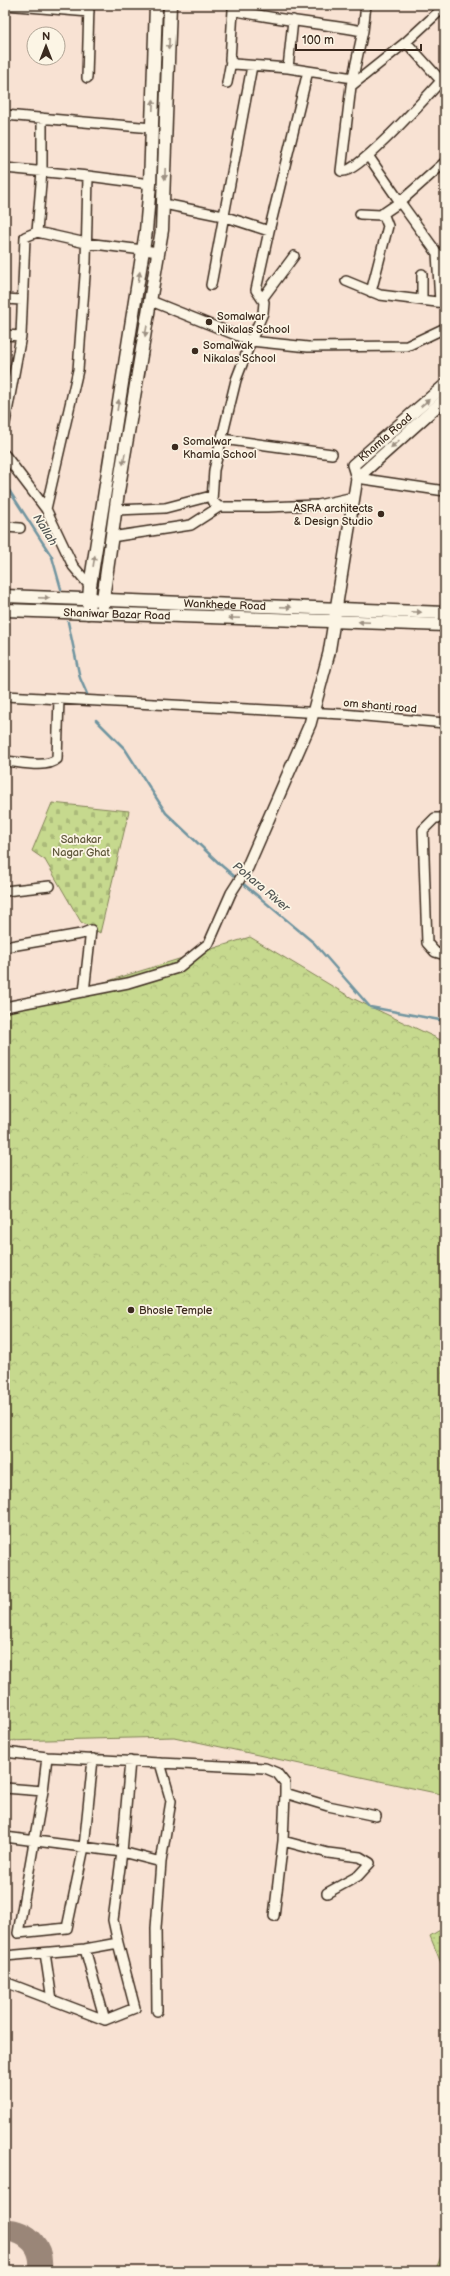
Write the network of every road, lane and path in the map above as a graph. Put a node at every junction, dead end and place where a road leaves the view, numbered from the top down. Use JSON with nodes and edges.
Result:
{"nodes":[{"id":1,"x":156,"y":5,"type":"edge"},
{"id":2,"x":170,"y":5,"type":"edge"},
{"id":3,"x":366,"y":5,"type":"edge"},
{"id":4,"x":5,"y":6,"type":"edge"},
{"id":5,"x":445,"y":6,"type":"edge"},
{"id":6,"x":89,"y":8,"type":"edge"},
{"id":7,"x":233,"y":8,"type":"edge"},
{"id":8,"x":293,"y":20,"type":"junction"},
{"id":9,"x":363,"y":31,"type":"junction"},
{"id":10,"x":406,"y":42,"type":"junction"},
{"id":11,"x":231,"y":61,"type":"junction"},
{"id":12,"x":252,"y":66,"type":"junction"},
{"id":13,"x":288,"y":68,"type":"junction"},
{"id":14,"x":308,"y":71,"type":"junction"},
{"id":15,"x":87,"y":78,"type":"dead end"},
{"id":16,"x":352,"y":82,"type":"junction"},
{"id":17,"x":227,"y":83,"type":"dead end"},
{"id":18,"x":443,"y":83,"type":"edge"},
{"id":19,"x":5,"y":114,"type":"edge"},
{"id":20,"x":42,"y":118,"type":"junction"},
{"id":21,"x":152,"y":128,"type":"junction"},
{"id":22,"x":369,"y":157,"type":"junction"},
{"id":23,"x":443,"y":166,"type":"edge"},
{"id":24,"x":5,"y":168,"type":"edge"},
{"id":25,"x":42,"y":171,"type":"junction"},
{"id":26,"x":88,"y":176,"type":"junction"},
{"id":27,"x":150,"y":184,"type":"junction"},
{"id":28,"x":400,"y":202,"type":"junction"},
{"id":29,"x":164,"y":204,"type":"junction"},
{"id":30,"x":383,"y":213,"type":"junction"},
{"id":31,"x":360,"y":214,"type":"dead end"},
{"id":32,"x":223,"y":216,"type":"junction"},
{"id":33,"x":269,"y":231,"type":"junction"},
{"id":34,"x":37,"y":232,"type":"junction"},
{"id":35,"x":86,"y":243,"type":"junction"},
{"id":36,"x":143,"y":250,"type":"junction"},
{"id":37,"x":159,"y":252,"type":"junction"},
{"id":38,"x":294,"y":256,"type":"dead end"},
{"id":39,"x":422,"y":274,"type":"dead end"},
{"id":40,"x":346,"y":282,"type":"dead end"},
{"id":41,"x":211,"y":285,"type":"dead end"},
{"id":42,"x":371,"y":292,"type":"junction"},
{"id":43,"x":5,"y":299,"type":"edge"},
{"id":44,"x":262,"y":299,"type":"junction"},
{"id":45,"x":22,"y":300,"type":"junction"},
{"id":46,"x":422,"y":300,"type":"junction"},
{"id":47,"x":151,"y":301,"type":"junction"},
{"id":48,"x":443,"y":302,"type":"edge"},
{"id":49,"x":445,"y":328,"type":"edge"},
{"id":50,"x":5,"y":335,"type":"edge"},
{"id":51,"x":20,"y":336,"type":"junction"},
{"id":52,"x":251,"y":341,"type":"junction"},
{"id":53,"x":445,"y":385,"type":"edge"},
{"id":54,"x":445,"y":400,"type":"edge"},
{"id":55,"x":5,"y":423,"type":"edge"},
{"id":56,"x":222,"y":439,"type":"junction"},
{"id":57,"x":332,"y":454,"type":"dead end"},
{"id":58,"x":5,"y":455,"type":"edge"},
{"id":59,"x":357,"y":478,"type":"junction"},
{"id":60,"x":445,"y":491,"type":"edge"},
{"id":61,"x":211,"y":496,"type":"junction"},
{"id":62,"x":354,"y":497,"type":"junction"},
{"id":63,"x":219,"y":507,"type":"junction"},
{"id":64,"x":46,"y":509,"type":"junction"},
{"id":65,"x":116,"y":510,"type":"junction"},
{"id":66,"x":5,"y":527,"type":"edge"},
{"id":67,"x":20,"y":528,"type":"dead end"},
{"id":68,"x":111,"y":537,"type":"junction"},
{"id":69,"x":90,"y":586,"type":"junction"},
{"id":70,"x":5,"y":596,"type":"edge"},
{"id":71,"x":89,"y":600,"type":"junction"},
{"id":72,"x":102,"y":600,"type":"junction"},
{"id":73,"x":5,"y":610,"type":"edge"},
{"id":74,"x":88,"y":613,"type":"junction"},
{"id":75,"x":101,"y":613,"type":"junction"},
{"id":76,"x":445,"y":613,"type":"edge"},
{"id":77,"x":334,"y":615,"type":"junction"},
{"id":78,"x":445,"y":625,"type":"edge"},
{"id":79,"x":5,"y":696,"type":"edge"},
{"id":80,"x":59,"y":700,"type":"junction"},
{"id":81,"x":313,"y":714,"type":"junction"},
{"id":82,"x":445,"y":723,"type":"edge"},
{"id":83,"x":5,"y":761,"type":"edge"},
{"id":84,"x":445,"y":818,"type":"edge"},
{"id":85,"x":247,"y":868,"type":"joint"},
{"id":86,"x":50,"y":886,"type":"dead end"},
{"id":87,"x":5,"y":891,"type":"edge"},
{"id":88,"x":5,"y":947,"type":"edge"},
{"id":89,"x":445,"y":955,"type":"edge"},
{"id":90,"x":84,"y":992,"type":"junction"},
{"id":91,"x":5,"y":1007,"type":"edge"},
{"id":92,"x":5,"y":1752,"type":"edge"},
{"id":93,"x":47,"y":1756,"type":"junction"},
{"id":94,"x":93,"y":1759,"type":"junction"},
{"id":95,"x":130,"y":1761,"type":"junction"},
{"id":96,"x":160,"y":1764,"type":"junction"},
{"id":97,"x":5,"y":1788,"type":"edge"},
{"id":98,"x":44,"y":1791,"type":"junction"},
{"id":99,"x":285,"y":1793,"type":"junction"},
{"id":100,"x":376,"y":1816,"type":"dead end"},
{"id":101,"x":5,"y":1837,"type":"edge"},
{"id":102,"x":35,"y":1842,"type":"junction"},
{"id":103,"x":283,"y":1842,"type":"junction"},
{"id":104,"x":84,"y":1847,"type":"junction"},
{"id":105,"x":122,"y":1852,"type":"junction"},
{"id":106,"x":161,"y":1862,"type":"junction"},
{"id":107,"x":327,"y":1893,"type":"dead end"},
{"id":108,"x":274,"y":1916,"type":"dead end"},
{"id":109,"x":118,"y":1944,"type":"junction"},
{"id":110,"x":85,"y":1949,"type":"junction"},
{"id":111,"x":45,"y":1953,"type":"junction"},
{"id":112,"x":5,"y":1956,"type":"edge"},
{"id":113,"x":5,"y":1982,"type":"edge"},
{"id":114,"x":52,"y":2000,"type":"junction"},
{"id":115,"x":157,"y":2011,"type":"dead end"},
{"id":116,"x":105,"y":2020,"type":"junction"}],
"edges":[{"from":21,"to":1,"type":"main road","one_way":true},
{"from":2,"to":29,"type":"main road","one_way":true},
{"from":3,"to":9,"type":"street"},
{"from":4,"to":6,"type":"street"},
{"from":5,"to":10,"type":"street"},
{"from":6,"to":15,"type":"street"},
{"from":7,"to":8,"type":"street"},
{"from":7,"to":11,"type":"street"},
{"from":8,"to":9,"type":"street"},
{"from":8,"to":13,"type":"street"},
{"from":9,"to":16,"type":"street"},
{"from":10,"to":16,"type":"street"},
{"from":10,"to":18,"type":"street"},
{"from":11,"to":12,"type":"street"},
{"from":11,"to":17,"type":"street"},
{"from":12,"to":13,"type":"street"},
{"from":12,"to":32,"type":"street"},
{"from":13,"to":14,"type":"street"},
{"from":14,"to":16,"type":"street"},
{"from":14,"to":33,"type":"street"},
{"from":16,"to":22,"type":"street"},
{"from":18,"to":22,"type":"street"},
{"from":19,"to":20,"type":"street"},
{"from":20,"to":21,"type":"street"},
{"from":20,"to":25,"type":"street"},
{"from":21,"to":27,"type":"main road"},
{"from":22,"to":28,"type":"street"},
{"from":23,"to":28,"type":"street"},
{"from":24,"to":25,"type":"street"},
{"from":25,"to":26,"type":"street"},
{"from":25,"to":34,"type":"street"},
{"from":26,"to":27,"type":"street"},
{"from":26,"to":35,"type":"street"},
{"from":27,"to":36,"type":"main road"},
{"from":28,"to":30,"type":"street"},
{"from":28,"to":48,"type":"street"},
{"from":29,"to":32,"type":"street"},
{"from":29,"to":37,"type":"main road"},
{"from":30,"to":31,"type":"street"},
{"from":30,"to":42,"type":"street"},
{"from":32,"to":33,"type":"street"},
{"from":32,"to":41,"type":"street"},
{"from":33,"to":44,"type":"street"},
{"from":34,"to":35,"type":"street"},
{"from":34,"to":45,"type":"street"},
{"from":35,"to":36,"type":"street"},
{"from":35,"to":64,"type":"street"},
{"from":36,"to":37,"type":"street"},
{"from":69,"to":36,"type":"main road","one_way":true},
{"from":37,"to":47,"type":"main road"},
{"from":38,"to":44,"type":"street"},
{"from":39,"to":46,"type":"street"},
{"from":40,"to":42,"type":"street"},
{"from":42,"to":46,"type":"street"},
{"from":43,"to":45,"type":"street"},
{"from":44,"to":52,"type":"street"},
{"from":45,"to":51,"type":"street"},
{"from":46,"to":48,"type":"street"},
{"from":47,"to":52,"type":"street"},
{"from":47,"to":65,"type":"main road","one_way":true},
{"from":49,"to":52,"type":"street"},
{"from":50,"to":51,"type":"street"},
{"from":51,"to":55,"type":"street"},
{"from":52,"to":56,"type":"street"},
{"from":59,"to":53,"type":"street","name":"Khamla Road","one_way":true},
{"from":54,"to":59,"type":"street","name":"Khamla Road","one_way":true},
{"from":56,"to":57,"type":"street"},
{"from":56,"to":61,"type":"street"},
{"from":58,"to":64,"type":"street"},
{"from":59,"to":60,"type":"street"},
{"from":59,"to":62,"type":"street"},
{"from":61,"to":63,"type":"street"},
{"from":61,"to":65,"type":"street"},
{"from":62,"to":63,"type":"street"},
{"from":62,"to":77,"type":"street"},
{"from":63,"to":68,"type":"street"},
{"from":64,"to":69,"type":"street"},
{"from":65,"to":68,"type":"main road"},
{"from":66,"to":67,"type":"street"},
{"from":68,"to":72,"type":"main road"},
{"from":69,"to":71,"type":"main road"},
{"from":70,"to":71,"type":"main road","name":"Wankhede Road","one_way":true},
{"from":71,"to":72,"type":"main road","name":"Wankhede Road"},
{"from":71,"to":74,"type":"main road"},
{"from":72,"to":75,"type":"main road"},
{"from":72,"to":77,"type":"main road","name":"Wankhede Road","one_way":true},
{"from":73,"to":74,"type":"main road","name":"Shaniwar Bazar Road"},
{"from":74,"to":75,"type":"main road","name":"Shaniwar Bazar Road"},
{"from":77,"to":75,"type":"main road","name":"Shaniwar Bazar Road","one_way":true},
{"from":77,"to":76,"type":"main road","name":"Wankhede Road","one_way":true},
{"from":78,"to":77,"type":"main road","name":"Shaniwar Bazar Road","one_way":true},
{"from":77,"to":81,"type":"street"},
{"from":79,"to":80,"type":"street","name":"om shanti road"},
{"from":80,"to":81,"type":"street","name":"om shanti road"},
{"from":80,"to":83,"type":"street"},
{"from":81,"to":82,"type":"street","name":"om shanti road"},
{"from":81,"to":85,"type":"street"},
{"from":84,"to":89,"type":"street"},
{"from":85,"to":90,"type":"street"},
{"from":86,"to":87,"type":"street"},
{"from":88,"to":90,"type":"street"},
{"from":90,"to":91,"type":"street"},
{"from":92,"to":93,"type":"street"},
{"from":93,"to":94,"type":"street"},
{"from":93,"to":98,"type":"street"},
{"from":94,"to":95,"type":"street"},
{"from":94,"to":104,"type":"street"},
{"from":95,"to":96,"type":"street"},
{"from":95,"to":105,"type":"street"},
{"from":96,"to":99,"type":"street"},
{"from":96,"to":106,"type":"street"},
{"from":97,"to":98,"type":"street"},
{"from":98,"to":102,"type":"street"},
{"from":99,"to":100,"type":"street"},
{"from":99,"to":103,"type":"street"},
{"from":101,"to":102,"type":"street"},
{"from":102,"to":104,"type":"street"},
{"from":102,"to":104,"type":"street"},
{"from":103,"to":107,"type":"street"},
{"from":103,"to":108,"type":"street"},
{"from":104,"to":105,"type":"street"},
{"from":105,"to":106,"type":"street"},
{"from":105,"to":109,"type":"street"},
{"from":106,"to":115,"type":"street"},
{"from":109,"to":110,"type":"street"},
{"from":109,"to":116,"type":"street"},
{"from":110,"to":111,"type":"street"},
{"from":110,"to":116,"type":"street"},
{"from":111,"to":112,"type":"street"},
{"from":111,"to":114,"type":"street"},
{"from":113,"to":114,"type":"street"},
{"from":114,"to":116,"type":"street"}]}
